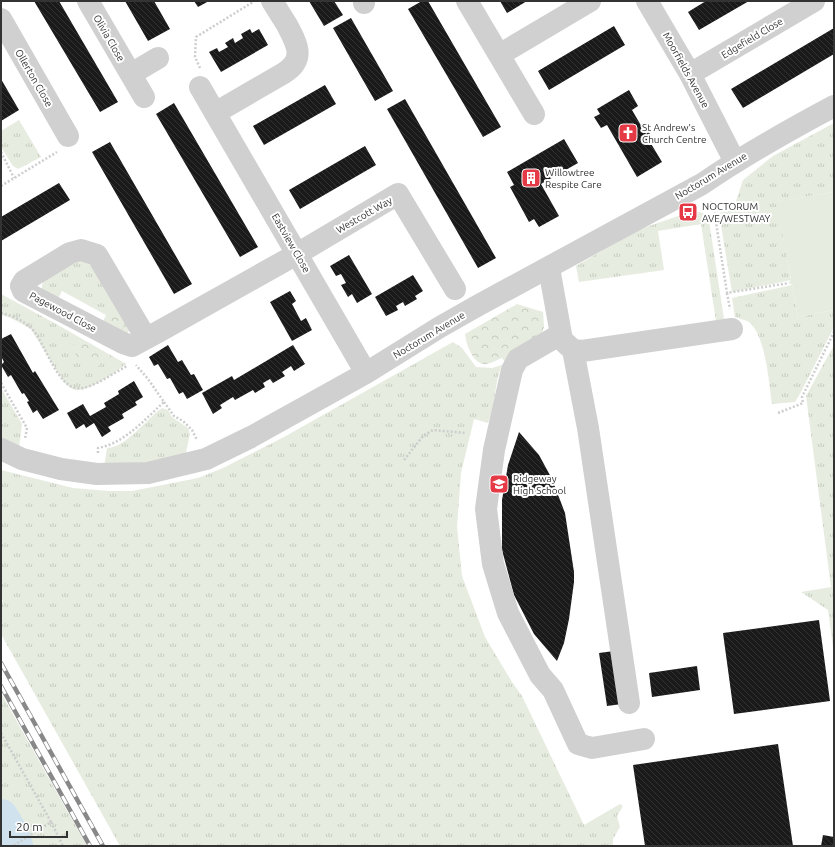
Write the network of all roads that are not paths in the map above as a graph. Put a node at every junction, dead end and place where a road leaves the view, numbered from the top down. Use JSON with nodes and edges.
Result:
{"nodes":[{"id":1,"x":88,"y":1,"type":"edge"},
{"id":2,"x":272,"y":1,"type":"edge"},
{"id":3,"x":467,"y":1,"type":"edge"},
{"id":4,"x":590,"y":1,"type":"edge"},
{"id":5,"x":647,"y":1,"type":"edge"},
{"id":6,"x":814,"y":1,"type":"edge"},
{"id":7,"x":1,"y":19,"type":"edge"},
{"id":8,"x":499,"y":56,"type":"junction"},
{"id":9,"x":158,"y":58,"type":"dead end"},
{"id":10,"x":131,"y":74,"type":"junction"},
{"id":11,"x":690,"y":74,"type":"junction"},
{"id":12,"x":200,"y":87,"type":"road end"},
{"id":13,"x":144,"y":97,"type":"dead end"},
{"id":14,"x":834,"y":106,"type":"edge"},
{"id":15,"x":215,"y":113,"type":"junction"},
{"id":16,"x":534,"y":114,"type":"dead end"},
{"id":17,"x":68,"y":136,"type":"road end"},
{"id":18,"x":734,"y":162,"type":"junction"},
{"id":19,"x":297,"y":254,"type":"junction"},
{"id":20,"x":549,"y":268,"type":"junction"},
{"id":21,"x":455,"y":289,"type":"dead end"},
{"id":22,"x":732,"y":329,"type":"dead end"},
{"id":23,"x":146,"y":338,"type":"junction"},
{"id":24,"x":567,"y":342,"type":"junction"},
{"id":25,"x":366,"y":373,"type":"junction"},
{"id":26,"x":1,"y":449,"type":"edge"},
{"id":27,"x":629,"y":703,"type":"dead end"},
{"id":28,"x":644,"y":739,"type":"dead end"}],
"edges":[{"from":1,"to":10,"type":"street","name":"Olivia Close"},
{"from":2,"to":15,"type":"street"},
{"from":3,"to":8,"type":"street"},
{"from":4,"to":8,"type":"street"},
{"from":5,"to":11,"type":"street","name":"Moorfields Avenue"},
{"from":6,"to":11,"type":"street","name":"Edgefield Close"},
{"from":7,"to":17,"type":"street","name":"Ollerton Close"},
{"from":8,"to":16,"type":"street"},
{"from":9,"to":10,"type":"street"},
{"from":10,"to":13,"type":"street","name":"Olivia Close"},
{"from":11,"to":18,"type":"street","name":"Moorfields Avenue"},
{"from":12,"to":15,"type":"street","name":"Eastview Close"},
{"from":14,"to":18,"type":"street","name":"Noctorum Avenue"},
{"from":15,"to":19,"type":"street","name":"Eastview Close"},
{"from":18,"to":20,"type":"street","name":"Noctorum Avenue"},
{"from":19,"to":21,"type":"street","name":"Westcott Way"},
{"from":19,"to":23,"type":"street","name":"Pagewood Close"},
{"from":19,"to":25,"type":"street","name":"Eastview Close"},
{"from":20,"to":24,"type":"street"},
{"from":20,"to":25,"type":"street","name":"Noctorum Avenue"},
{"from":22,"to":24,"type":"street"},
{"from":23,"to":23,"type":"street","name":"Pagewood Close"},
{"from":24,"to":27,"type":"street"},
{"from":24,"to":28,"type":"street"},
{"from":25,"to":26,"type":"street","name":"Noctorum Avenue"}]}
